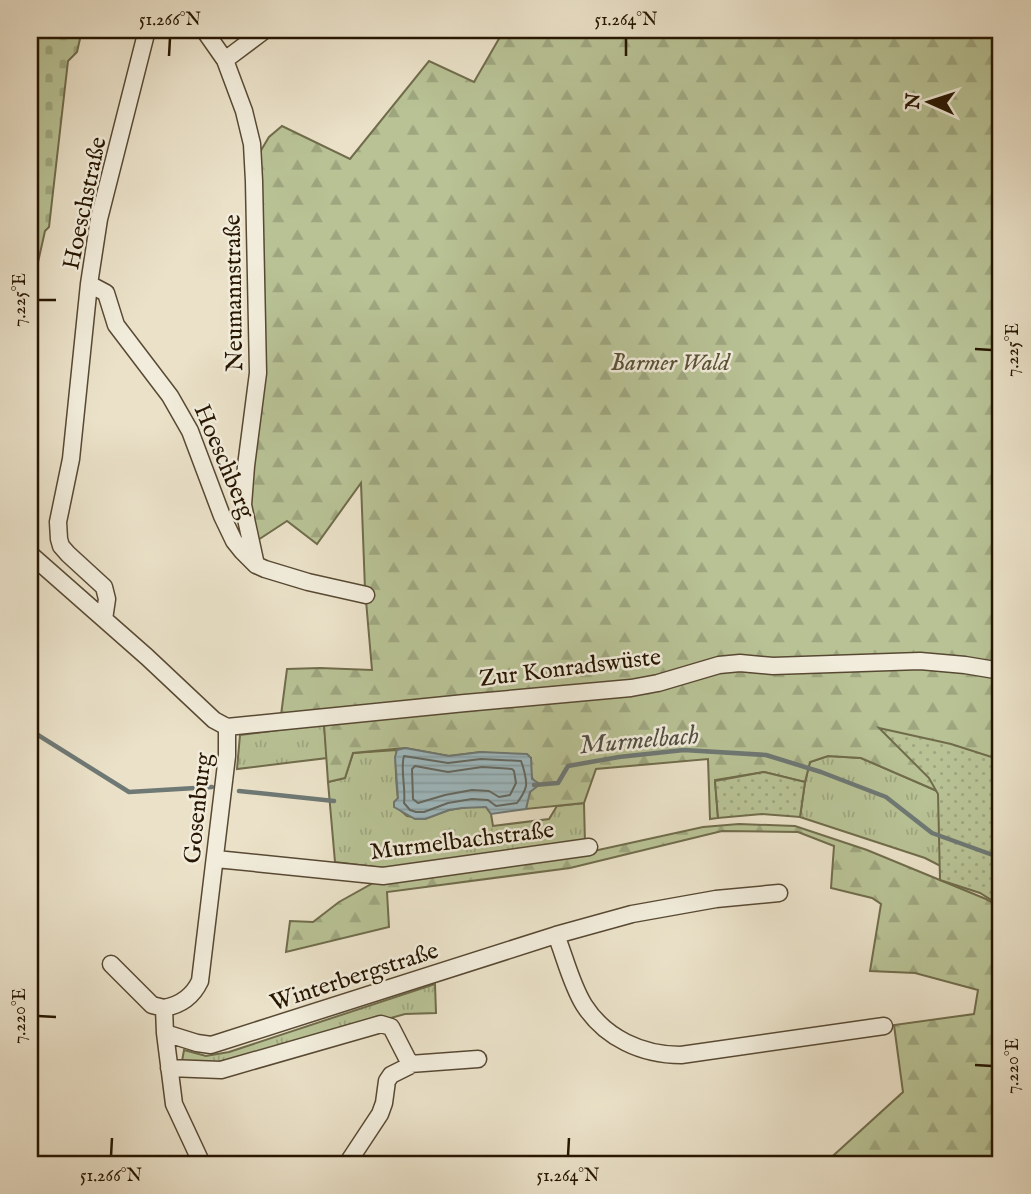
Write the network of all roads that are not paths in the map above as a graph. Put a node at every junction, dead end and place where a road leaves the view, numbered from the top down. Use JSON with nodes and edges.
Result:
{"nodes":[{"id":1,"x":147,"y":30,"type":"edge"},
{"id":2,"x":204,"y":30,"type":"edge"},
{"id":3,"x":265,"y":30,"type":"edge"},
{"id":4,"x":225,"y":61,"type":"junction"},
{"id":5,"x":89,"y":284,"type":"junction"},
{"id":6,"x":30,"y":554,"type":"edge"},
{"id":7,"x":256,"y":565,"type":"junction"},
{"id":8,"x":366,"y":595,"type":"dead end"},
{"id":9,"x":104,"y":619,"type":"junction"},
{"id":10,"x":1001,"y":671,"type":"edge"},
{"id":11,"x":227,"y":727,"type":"junction"},
{"id":12,"x":589,"y":848,"type":"dead end"},
{"id":13,"x":216,"y":859,"type":"junction"},
{"id":14,"x":779,"y":893,"type":"dead end"},
{"id":15,"x":556,"y":935,"type":"junction"},
{"id":16,"x":110,"y":964,"type":"dead end"},
{"id":17,"x":164,"y":1008,"type":"junction"},
{"id":18,"x":884,"y":1026,"type":"dead end"},
{"id":19,"x":165,"y":1033,"type":"junction"},
{"id":20,"x":478,"y":1059,"type":"dead end"},
{"id":21,"x":410,"y":1064,"type":"junction"},
{"id":22,"x":169,"y":1068,"type":"junction"},
{"id":23,"x":202,"y":1164,"type":"edge"},
{"id":24,"x":347,"y":1164,"type":"edge"}],
"edges":[{"from":1,"to":5,"type":"street","name":"Hoeschstraße"},
{"from":2,"to":4,"type":"street","name":"Neumannstraße"},
{"from":3,"to":4,"type":"street"},
{"from":4,"to":7,"type":"street","name":"Neumannstraße"},
{"from":5,"to":7,"type":"street","name":"Hoeschberg"},
{"from":5,"to":9,"type":"street","name":"Hoeschstraße"},
{"from":6,"to":9,"type":"street","name":"Gosenburg"},
{"from":7,"to":8,"type":"street"},
{"from":9,"to":11,"type":"street","name":"Gosenburg"},
{"from":10,"to":11,"type":"street","name":"Zur Konradswüste"},
{"from":11,"to":13,"type":"street","name":"Gosenburg"},
{"from":12,"to":13,"type":"street","name":"Murmelbachstraße"},
{"from":13,"to":17,"type":"street","name":"Gosenburg"},
{"from":14,"to":15,"type":"street","name":"Winterbergstraße"},
{"from":15,"to":18,"type":"street"},
{"from":15,"to":19,"type":"street","name":"Winterbergstraße"},
{"from":16,"to":17,"type":"street"},
{"from":17,"to":19,"type":"street"},
{"from":19,"to":22,"type":"street"},
{"from":20,"to":21,"type":"street"},
{"from":21,"to":22,"type":"street"},
{"from":21,"to":24,"type":"street"},
{"from":22,"to":23,"type":"street"}]}
